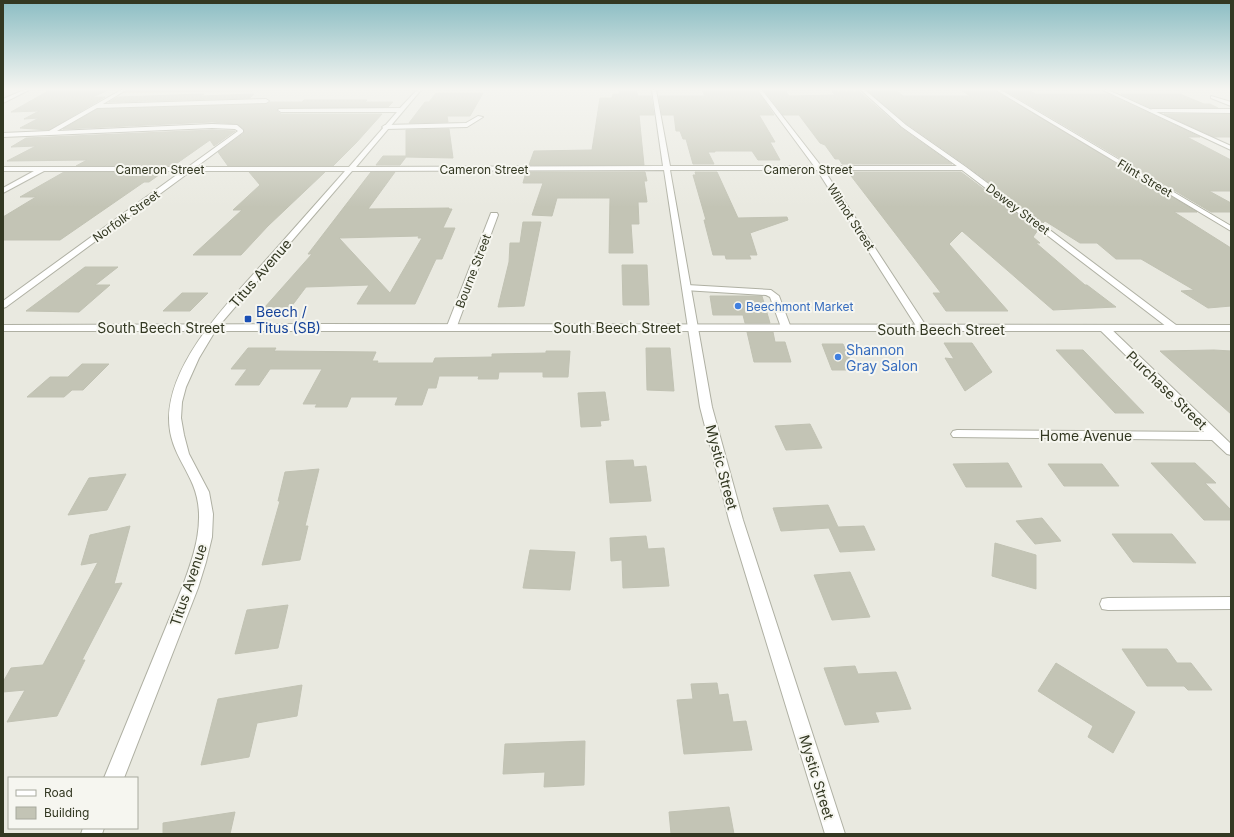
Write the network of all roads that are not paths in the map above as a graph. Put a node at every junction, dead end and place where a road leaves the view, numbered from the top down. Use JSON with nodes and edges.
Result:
{"nodes":[{"id":1,"x":57,"y":129,"type":"edge"},
{"id":2,"x":133,"y":129,"type":"edge"},
{"id":3,"x":239,"y":129,"type":"edge"},
{"id":4,"x":383,"y":129,"type":"edge"},
{"id":5,"x":660,"y":129,"type":"edge"},
{"id":6,"x":790,"y":129,"type":"edge"},
{"id":7,"x":908,"y":129,"type":"edge"},
{"id":8,"x":1063,"y":129,"type":"edge"},
{"id":9,"x":1191,"y":129,"type":"edge"},
{"id":10,"x":50,"y":133,"type":"junction"},
{"id":11,"x":3,"y":135,"type":"edge"},
{"id":12,"x":1231,"y":148,"type":"edge"},
{"id":13,"x":819,"y":168,"type":"junction"},
{"id":14,"x":964,"y":168,"type":"junction"},
{"id":15,"x":3,"y":169,"type":"edge"},
{"id":16,"x":43,"y":169,"type":"junction"},
{"id":17,"x":192,"y":169,"type":"junction"},
{"id":18,"x":349,"y":169,"type":"junction"},
{"id":19,"x":667,"y":169,"type":"junction"},
{"id":20,"x":3,"y":191,"type":"edge"},
{"id":21,"x":494,"y":215,"type":"dead end"},
{"id":22,"x":1231,"y":230,"type":"edge"},
{"id":23,"x":686,"y":288,"type":"junction"},
{"id":24,"x":3,"y":305,"type":"edge"},
{"id":25,"x":452,"y":326,"type":"junction"},
{"id":26,"x":213,"y":327,"type":"junction"},
{"id":27,"x":3,"y":328,"type":"edge"},
{"id":28,"x":693,"y":328,"type":"junction"},
{"id":29,"x":786,"y":328,"type":"junction"},
{"id":30,"x":1104,"y":328,"type":"junction"},
{"id":31,"x":1175,"y":328,"type":"junction"},
{"id":32,"x":1231,"y":328,"type":"edge"},
{"id":33,"x":923,"y":329,"type":"junction"},
{"id":34,"x":957,"y":434,"type":"dead end"},
{"id":35,"x":1215,"y":436,"type":"junction"},
{"id":36,"x":1231,"y":451,"type":"edge"},
{"id":37,"x":1231,"y":603,"type":"edge"},
{"id":38,"x":1108,"y":604,"type":"dead end"},
{"id":39,"x":114,"y":777,"type":"edge"},
{"id":40,"x":834,"y":834,"type":"edge"}],
"edges":[{"from":1,"to":10,"type":"street"},
{"from":2,"to":10,"type":"street","name":"Norfolk Street"},
{"from":3,"to":17,"type":"street","name":"Norfolk Street"},
{"from":4,"to":18,"type":"street","name":"Titus Avenue"},
{"from":5,"to":19,"type":"street","name":"Mystic Street"},
{"from":6,"to":13,"type":"street","name":"Wilmot Street"},
{"from":7,"to":14,"type":"street","name":"Dewey Street"},
{"from":8,"to":22,"type":"street","name":"Flint Street"},
{"from":9,"to":12,"type":"street"},
{"from":10,"to":11,"type":"street"},
{"from":13,"to":14,"type":"street","name":"Cameron Street"},
{"from":13,"to":19,"type":"street","name":"Cameron Street"},
{"from":13,"to":33,"type":"street","name":"Wilmot Street"},
{"from":14,"to":31,"type":"street","name":"Dewey Street"},
{"from":15,"to":16,"type":"street","name":"Cameron Street"},
{"from":16,"to":17,"type":"street","name":"Cameron Street"},
{"from":16,"to":20,"type":"street"},
{"from":17,"to":18,"type":"street","name":"Cameron Street"},
{"from":17,"to":24,"type":"street","name":"Norfolk Street"},
{"from":18,"to":19,"type":"street","name":"Cameron Street"},
{"from":18,"to":26,"type":"street","name":"Titus Avenue"},
{"from":19,"to":23,"type":"street","name":"Mystic Street"},
{"from":21,"to":25,"type":"street","name":"Bourne Street"},
{"from":23,"to":28,"type":"street","name":"Mystic Street"},
{"from":23,"to":29,"type":"street"},
{"from":25,"to":26,"type":"street","name":"South Beech Street"},
{"from":25,"to":28,"type":"street","name":"South Beech Street"},
{"from":26,"to":27,"type":"street","name":"South Beech Street"},
{"from":26,"to":39,"type":"street","name":"Titus Avenue"},
{"from":28,"to":29,"type":"street","name":"South Beech Street"},
{"from":28,"to":40,"type":"street","name":"Mystic Street"},
{"from":29,"to":33,"type":"street","name":"South Beech Street"},
{"from":30,"to":31,"type":"street","name":"South Beech Street"},
{"from":30,"to":33,"type":"street","name":"South Beech Street"},
{"from":30,"to":35,"type":"street","name":"Purchase Street"},
{"from":31,"to":32,"type":"street","name":"South Beech Street"},
{"from":34,"to":35,"type":"street","name":"Home Avenue"},
{"from":35,"to":36,"type":"street","name":"Purchase Street"},
{"from":37,"to":38,"type":"street"}]}
